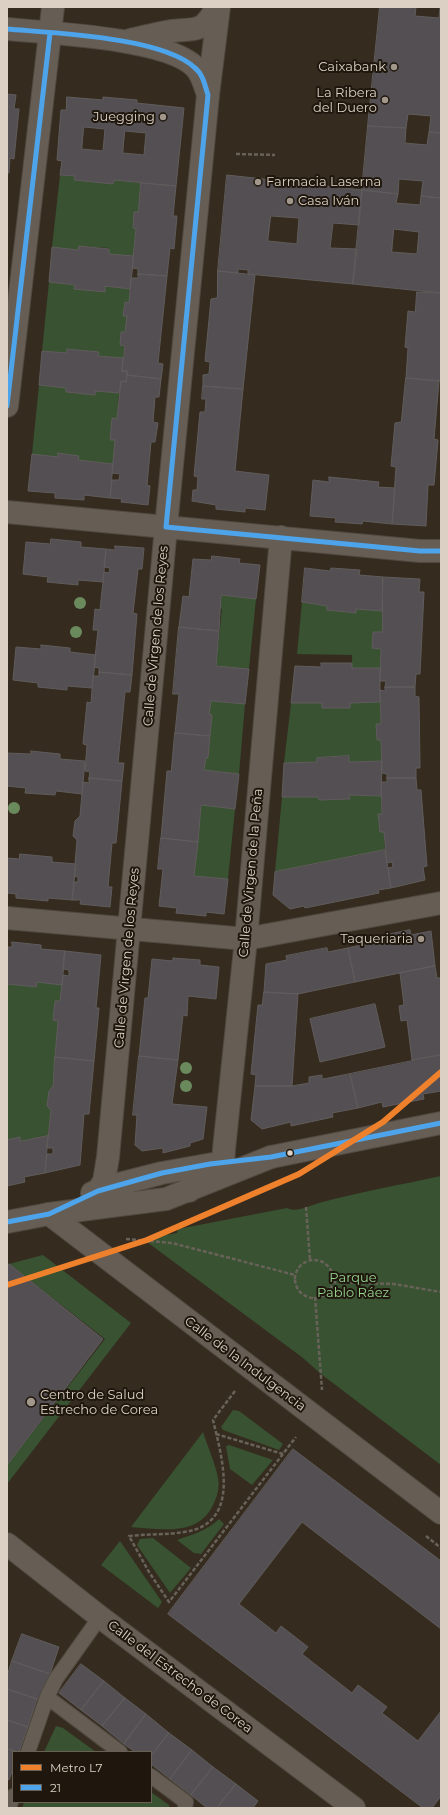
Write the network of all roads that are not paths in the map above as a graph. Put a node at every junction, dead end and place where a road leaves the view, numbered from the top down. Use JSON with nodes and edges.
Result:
{"nodes":[{"id":1,"x":53,"y":7,"type":"edge"},
{"id":2,"x":218,"y":7,"type":"edge"},
{"id":3,"x":7,"y":29,"type":"edge"},
{"id":4,"x":50,"y":33,"type":"junction"},
{"id":5,"x":127,"y":41,"type":"junction"},
{"id":6,"x":208,"y":95,"type":"junction"},
{"id":7,"x":7,"y":406,"type":"edge"},
{"id":8,"x":7,"y":512,"type":"edge"},
{"id":9,"x":166,"y":527,"type":"junction"},
{"id":10,"x":281,"y":537,"type":"junction"},
{"id":11,"x":441,"y":551,"type":"edge"},
{"id":12,"x":441,"y":903,"type":"edge"},
{"id":13,"x":7,"y":918,"type":"edge"},
{"id":14,"x":130,"y":930,"type":"junction"},
{"id":15,"x":246,"y":939,"type":"junction"},
{"id":16,"x":441,"y":1123,"type":"edge"},
{"id":17,"x":271,"y":1157,"type":"junction"},
{"id":18,"x":224,"y":1162,"type":"junction"},
{"id":19,"x":189,"y":1190,"type":"junction"},
{"id":20,"x":98,"y":1191,"type":"junction"},
{"id":21,"x":49,"y":1214,"type":"junction"},
{"id":22,"x":7,"y":1222,"type":"edge"},
{"id":23,"x":441,"y":1513,"type":"edge"},
{"id":24,"x":7,"y":1544,"type":"edge"},
{"id":25,"x":100,"y":1617,"type":"junction"},
{"id":26,"x":47,"y":1697,"type":"junction"},
{"id":27,"x":28,"y":1751,"type":"edge"},
{"id":28,"x":119,"y":1751,"type":"edge"},
{"id":29,"x":152,"y":1777,"type":"edge"},
{"id":30,"x":188,"y":1806,"type":"edge"},
{"id":31,"x":354,"y":1808,"type":"edge"}],
"edges":[{"from":1,"to":4,"type":"street"},
{"from":2,"to":5,"type":"street"},
{"from":2,"to":6,"type":"street","name":"Calle de Virgen de los Reyes"},
{"from":3,"to":4,"type":"street"},
{"from":4,"to":5,"type":"street"},
{"from":4,"to":7,"type":"street"},
{"from":5,"to":6,"type":"street"},
{"from":6,"to":9,"type":"street","name":"Calle de Virgen de los Reyes"},
{"from":8,"to":9,"type":"street"},
{"from":9,"to":10,"type":"street"},
{"from":9,"to":14,"type":"street","name":"Calle de Virgen de los Reyes"},
{"from":10,"to":11,"type":"street"},
{"from":10,"to":15,"type":"street","name":"Calle de Virgen de la Peña"},
{"from":12,"to":15,"type":"street"},
{"from":13,"to":14,"type":"street"},
{"from":14,"to":15,"type":"street"},
{"from":14,"to":20,"type":"street","name":"Calle de Virgen de los Reyes"},
{"from":15,"to":18,"type":"street","name":"Calle de Virgen de la Peña"},
{"from":16,"to":17,"type":"street"},
{"from":17,"to":18,"type":"street"},
{"from":17,"to":19,"type":"street"},
{"from":18,"to":19,"type":"street"},
{"from":18,"to":20,"type":"street"},
{"from":19,"to":21,"type":"street"},
{"from":20,"to":21,"type":"street"},
{"from":21,"to":22,"type":"street"},
{"from":21,"to":23,"type":"street","name":"Calle de la Indulgencia"},
{"from":24,"to":25,"type":"street","name":"Calle del Estrecho de Corea"},
{"from":25,"to":26,"type":"lane"},
{"from":25,"to":31,"type":"street","name":"Calle del Estrecho de Corea"},
{"from":26,"to":27,"type":"lane"},
{"from":26,"to":28,"type":"lane"},
{"from":29,"to":30,"type":"lane"}]}
